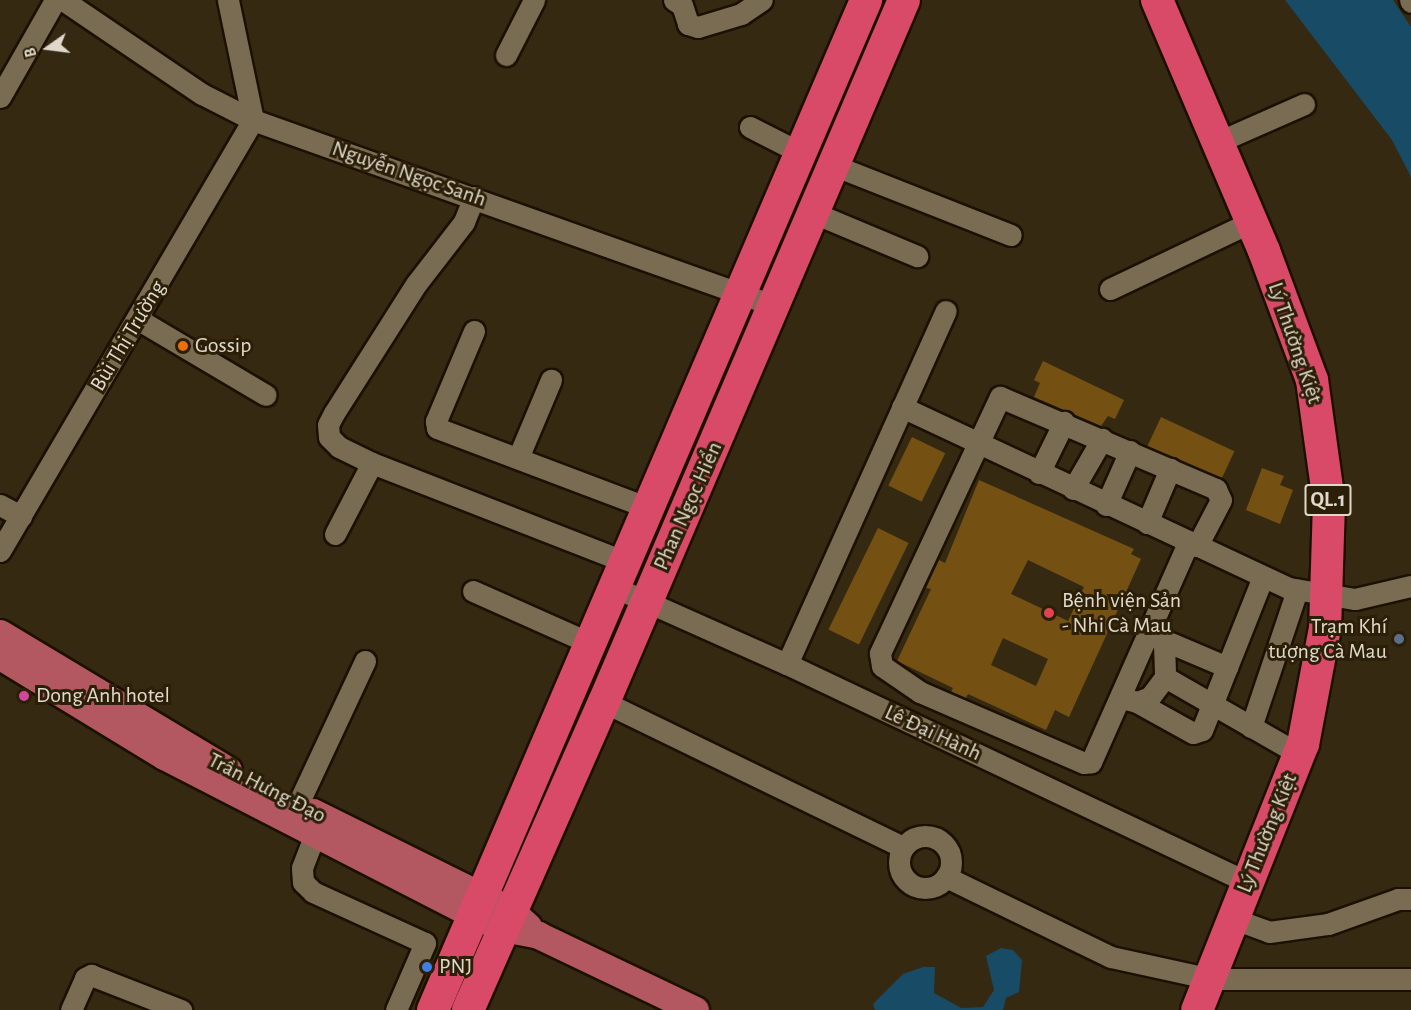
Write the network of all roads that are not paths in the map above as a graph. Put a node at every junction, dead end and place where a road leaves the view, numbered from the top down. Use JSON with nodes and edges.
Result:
{"nodes":[{"id":1,"x":55,"y":0,"type":"edge"},
{"id":2,"x":63,"y":0,"type":"edge"},
{"id":3,"x":228,"y":0,"type":"edge"},
{"id":4,"x":534,"y":0,"type":"edge"},
{"id":5,"x":674,"y":0,"type":"edge"},
{"id":6,"x":762,"y":0,"type":"edge"},
{"id":7,"x":866,"y":0,"type":"edge"},
{"id":8,"x":904,"y":0,"type":"edge"},
{"id":9,"x":1157,"y":0,"type":"edge"},
{"id":10,"x":506,"y":55,"type":"dead end"},
{"id":11,"x":0,"y":96,"type":"edge"},
{"id":12,"x":1304,"y":104,"type":"dead end"},
{"id":13,"x":254,"y":120,"type":"junction"},
{"id":14,"x":750,"y":127,"type":"dead end"},
{"id":15,"x":1218,"y":142,"type":"junction"},
{"id":16,"x":801,"y":153,"type":"junction"},
{"id":17,"x":833,"y":165,"type":"junction"},
{"id":18,"x":474,"y":197,"type":"junction"},
{"id":19,"x":814,"y":213,"type":"junction"},
{"id":20,"x":1251,"y":222,"type":"junction"},
{"id":21,"x":1011,"y":235,"type":"dead end"},
{"id":22,"x":917,"y":256,"type":"dead end"},
{"id":23,"x":1110,"y":289,"type":"dead end"},
{"id":24,"x":743,"y":292,"type":"junction"},
{"id":25,"x":775,"y":306,"type":"junction"},
{"id":26,"x":946,"y":311,"type":"dead end"},
{"id":27,"x":139,"y":320,"type":"junction"},
{"id":28,"x":474,"y":331,"type":"dead end"},
{"id":29,"x":550,"y":380,"type":"dead end"},
{"id":30,"x":266,"y":395,"type":"dead end"},
{"id":31,"x":902,"y":407,"type":"junction"},
{"id":32,"x":1064,"y":422,"type":"junction"},
{"id":33,"x":1102,"y":439,"type":"junction"},
{"id":34,"x":976,"y":443,"type":"junction"},
{"id":35,"x":1130,"y":451,"type":"junction"},
{"id":36,"x":519,"y":458,"type":"junction"},
{"id":37,"x":372,"y":463,"type":"junction"},
{"id":38,"x":1170,"y":469,"type":"junction"},
{"id":39,"x":1039,"y":473,"type":"junction"},
{"id":40,"x":1073,"y":489,"type":"junction"},
{"id":41,"x":0,"y":505,"type":"edge"},
{"id":42,"x":1106,"y":505,"type":"junction"},
{"id":43,"x":649,"y":508,"type":"junction"},
{"id":44,"x":21,"y":516,"type":"junction"},
{"id":45,"x":1147,"y":523,"type":"junction"},
{"id":46,"x":335,"y":534,"type":"dead end"},
{"id":47,"x":1193,"y":544,"type":"junction"},
{"id":48,"x":0,"y":551,"type":"edge"},
{"id":49,"x":621,"y":575,"type":"junction"},
{"id":50,"x":1263,"y":577,"type":"junction"},
{"id":51,"x":1411,"y":586,"type":"edge"},
{"id":52,"x":473,"y":591,"type":"dead end"},
{"id":53,"x":1312,"y":593,"type":"junction"},
{"id":54,"x":645,"y":603,"type":"junction"},
{"id":55,"x":0,"y":633,"type":"edge"},
{"id":56,"x":1156,"y":634,"type":"junction"},
{"id":57,"x":590,"y":643,"type":"junction"},
{"id":58,"x":0,"y":656,"type":"edge"},
{"id":59,"x":365,"y":660,"type":"dead end"},
{"id":60,"x":787,"y":664,"type":"junction"},
{"id":61,"x":1227,"y":667,"type":"junction"},
{"id":62,"x":1165,"y":677,"type":"junction"},
{"id":63,"x":1130,"y":700,"type":"junction"},
{"id":64,"x":604,"y":702,"type":"junction"},
{"id":65,"x":1214,"y":705,"type":"junction"},
{"id":66,"x":1251,"y":727,"type":"junction"},
{"id":67,"x":1299,"y":754,"type":"junction"},
{"id":68,"x":228,"y":780,"type":"junction"},
{"id":69,"x":298,"y":804,"type":"junction"},
{"id":70,"x":315,"y":834,"type":"junction"},
{"id":71,"x":903,"y":847,"type":"junction"},
{"id":72,"x":946,"y":877,"type":"junction"},
{"id":73,"x":1247,"y":882,"type":"junction"},
{"id":74,"x":1411,"y":899,"type":"edge"},
{"id":75,"x":477,"y":906,"type":"junction"},
{"id":76,"x":506,"y":919,"type":"junction"},
{"id":77,"x":1234,"y":919,"type":"junction"},
{"id":78,"x":1212,"y":979,"type":"junction"},
{"id":79,"x":1411,"y":980,"type":"edge"},
{"id":80,"x":1203,"y":1009,"type":"edge"},
{"id":81,"x":71,"y":1010,"type":"edge"},
{"id":82,"x":181,"y":1010,"type":"edge"},
{"id":83,"x":396,"y":1010,"type":"edge"},
{"id":84,"x":433,"y":1010,"type":"edge"},
{"id":85,"x":468,"y":1010,"type":"edge"},
{"id":86,"x":695,"y":1010,"type":"edge"}],
"edges":[{"from":1,"to":11,"type":"street"},
{"from":2,"to":13,"type":"street","name":"Nguyễn Ngọc Sanh"},
{"from":3,"to":13,"type":"street"},
{"from":4,"to":10,"type":"street"},
{"from":5,"to":6,"type":"street"},
{"from":7,"to":16,"type":"highway","name":"Phan Ngọc Hiển"},
{"from":8,"to":17,"type":"highway","name":"Phan Ngọc Hiển"},
{"from":9,"to":15,"type":"highway","name":"Lý Thường Kiệt","number":"QL.1"},
{"from":12,"to":15,"type":"street"},
{"from":13,"to":18,"type":"street","name":"Nguyễn Ngọc Sanh"},
{"from":13,"to":27,"type":"street","name":"Bùi Thị Trường"},
{"from":14,"to":16,"type":"street"},
{"from":15,"to":20,"type":"highway","name":"Lý Thường Kiệt","number":"QL.1"},
{"from":16,"to":24,"type":"highway","name":"Phan Ngọc Hiển"},
{"from":17,"to":19,"type":"highway","name":"Phan Ngọc Hiển"},
{"from":17,"to":21,"type":"street"},
{"from":18,"to":24,"type":"street","name":"Nguyễn Ngọc Sanh"},
{"from":18,"to":37,"type":"street","name":"Lê Đại Hành"},
{"from":19,"to":22,"type":"street"},
{"from":19,"to":25,"type":"highway","name":"Phan Ngọc Hiển"},
{"from":20,"to":23,"type":"street"},
{"from":20,"to":53,"type":"highway","name":"Lý Thường Kiệt","number":"QL.1"},
{"from":24,"to":25,"type":"street","name":"Nguyễn Ngọc Sanh"},
{"from":24,"to":43,"type":"highway","name":"Phan Ngọc Hiển"},
{"from":25,"to":54,"type":"highway","name":"Phan Ngọc Hiển"},
{"from":26,"to":31,"type":"street"},
{"from":27,"to":30,"type":"street"},
{"from":27,"to":44,"type":"street","name":"Bùi Thị Trường"},
{"from":28,"to":36,"type":"street"},
{"from":29,"to":36,"type":"street"},
{"from":31,"to":34,"type":"street"},
{"from":31,"to":60,"type":"street"},
{"from":32,"to":33,"type":"street"},
{"from":32,"to":34,"type":"street"},
{"from":32,"to":39,"type":"street"},
{"from":33,"to":35,"type":"street"},
{"from":33,"to":40,"type":"street"},
{"from":34,"to":39,"type":"street"},
{"from":34,"to":63,"type":"street"},
{"from":35,"to":38,"type":"street"},
{"from":35,"to":42,"type":"street"},
{"from":36,"to":43,"type":"street"},
{"from":37,"to":46,"type":"street"},
{"from":37,"to":49,"type":"street","name":"Lê Đại Hành"},
{"from":38,"to":45,"type":"street"},
{"from":38,"to":47,"type":"street"},
{"from":39,"to":40,"type":"street"},
{"from":40,"to":42,"type":"street"},
{"from":41,"to":44,"type":"street"},
{"from":42,"to":45,"type":"street"},
{"from":43,"to":49,"type":"highway","name":"Phan Ngọc Hiển"},
{"from":44,"to":48,"type":"street","name":"Bùi Thị Trường"},
{"from":45,"to":47,"type":"street"},
{"from":47,"to":50,"type":"street"},
{"from":47,"to":56,"type":"street"},
{"from":49,"to":54,"type":"street","name":"Lê Đại Hành"},
{"from":49,"to":57,"type":"highway","name":"Phan Ngọc Hiển"},
{"from":50,"to":53,"type":"street"},
{"from":50,"to":61,"type":"street"},
{"from":51,"to":53,"type":"street"},
{"from":52,"to":57,"type":"street"},
{"from":53,"to":66,"type":"street"},
{"from":53,"to":67,"type":"highway","name":"Lý Thường Kiệt","number":"QL.1"},
{"from":54,"to":60,"type":"street","name":"Lê Đại Hành"},
{"from":54,"to":64,"type":"highway","name":"Phan Ngọc Hiển"},
{"from":55,"to":68,"type":"main road","name":"Trần Hưng Đạo"},
{"from":56,"to":61,"type":"street"},
{"from":56,"to":62,"type":"street"},
{"from":56,"to":63,"type":"street"},
{"from":57,"to":75,"type":"highway","name":"Phan Ngọc Hiển"},
{"from":58,"to":68,"type":"main road","name":"Trần Hưng Đạo"},
{"from":59,"to":69,"type":"street"},
{"from":60,"to":73,"type":"street","name":"Lê Đại Hành"},
{"from":61,"to":65,"type":"street"},
{"from":62,"to":63,"type":"street"},
{"from":62,"to":65,"type":"street"},
{"from":63,"to":65,"type":"street"},
{"from":64,"to":71,"type":"street"},
{"from":64,"to":76,"type":"highway","name":"Phan Ngọc Hiển"},
{"from":65,"to":66,"type":"street"},
{"from":66,"to":67,"type":"street"},
{"from":67,"to":73,"type":"highway","name":"Lý Thường Kiệt","number":"QL.1"},
{"from":68,"to":69,"type":"main road","name":"Trần Hưng Đạo"},
{"from":68,"to":70,"type":"main road","name":"Trần Hưng Đạo"},
{"from":69,"to":75,"type":"main road","name":"Trần Hưng Đạo"},
{"from":70,"to":75,"type":"main road","name":"Trần Hưng Đạo"},
{"from":70,"to":83,"type":"street"},
{"from":71,"to":72,"type":"street"},
{"from":71,"to":72,"type":"street"},
{"from":72,"to":78,"type":"street"},
{"from":73,"to":77,"type":"highway","name":"Lý Thường Kiệt","number":"QL.1"},
{"from":74,"to":77,"type":"street"},
{"from":75,"to":76,"type":"main road","name":"Trần Hưng Đạo"},
{"from":75,"to":84,"type":"highway","name":"Phan Ngọc Hiển"},
{"from":76,"to":85,"type":"highway","name":"Phan Ngọc Hiển"},
{"from":76,"to":86,"type":"main road","name":"Trần Hưng Đạo"},
{"from":77,"to":78,"type":"highway","name":"Lý Thường Kiệt","number":"QL.1"},
{"from":78,"to":79,"type":"street"},
{"from":78,"to":80,"type":"highway","name":"Lý Thường Kiệt","number":"QL.1"},
{"from":81,"to":82,"type":"street"}]}
